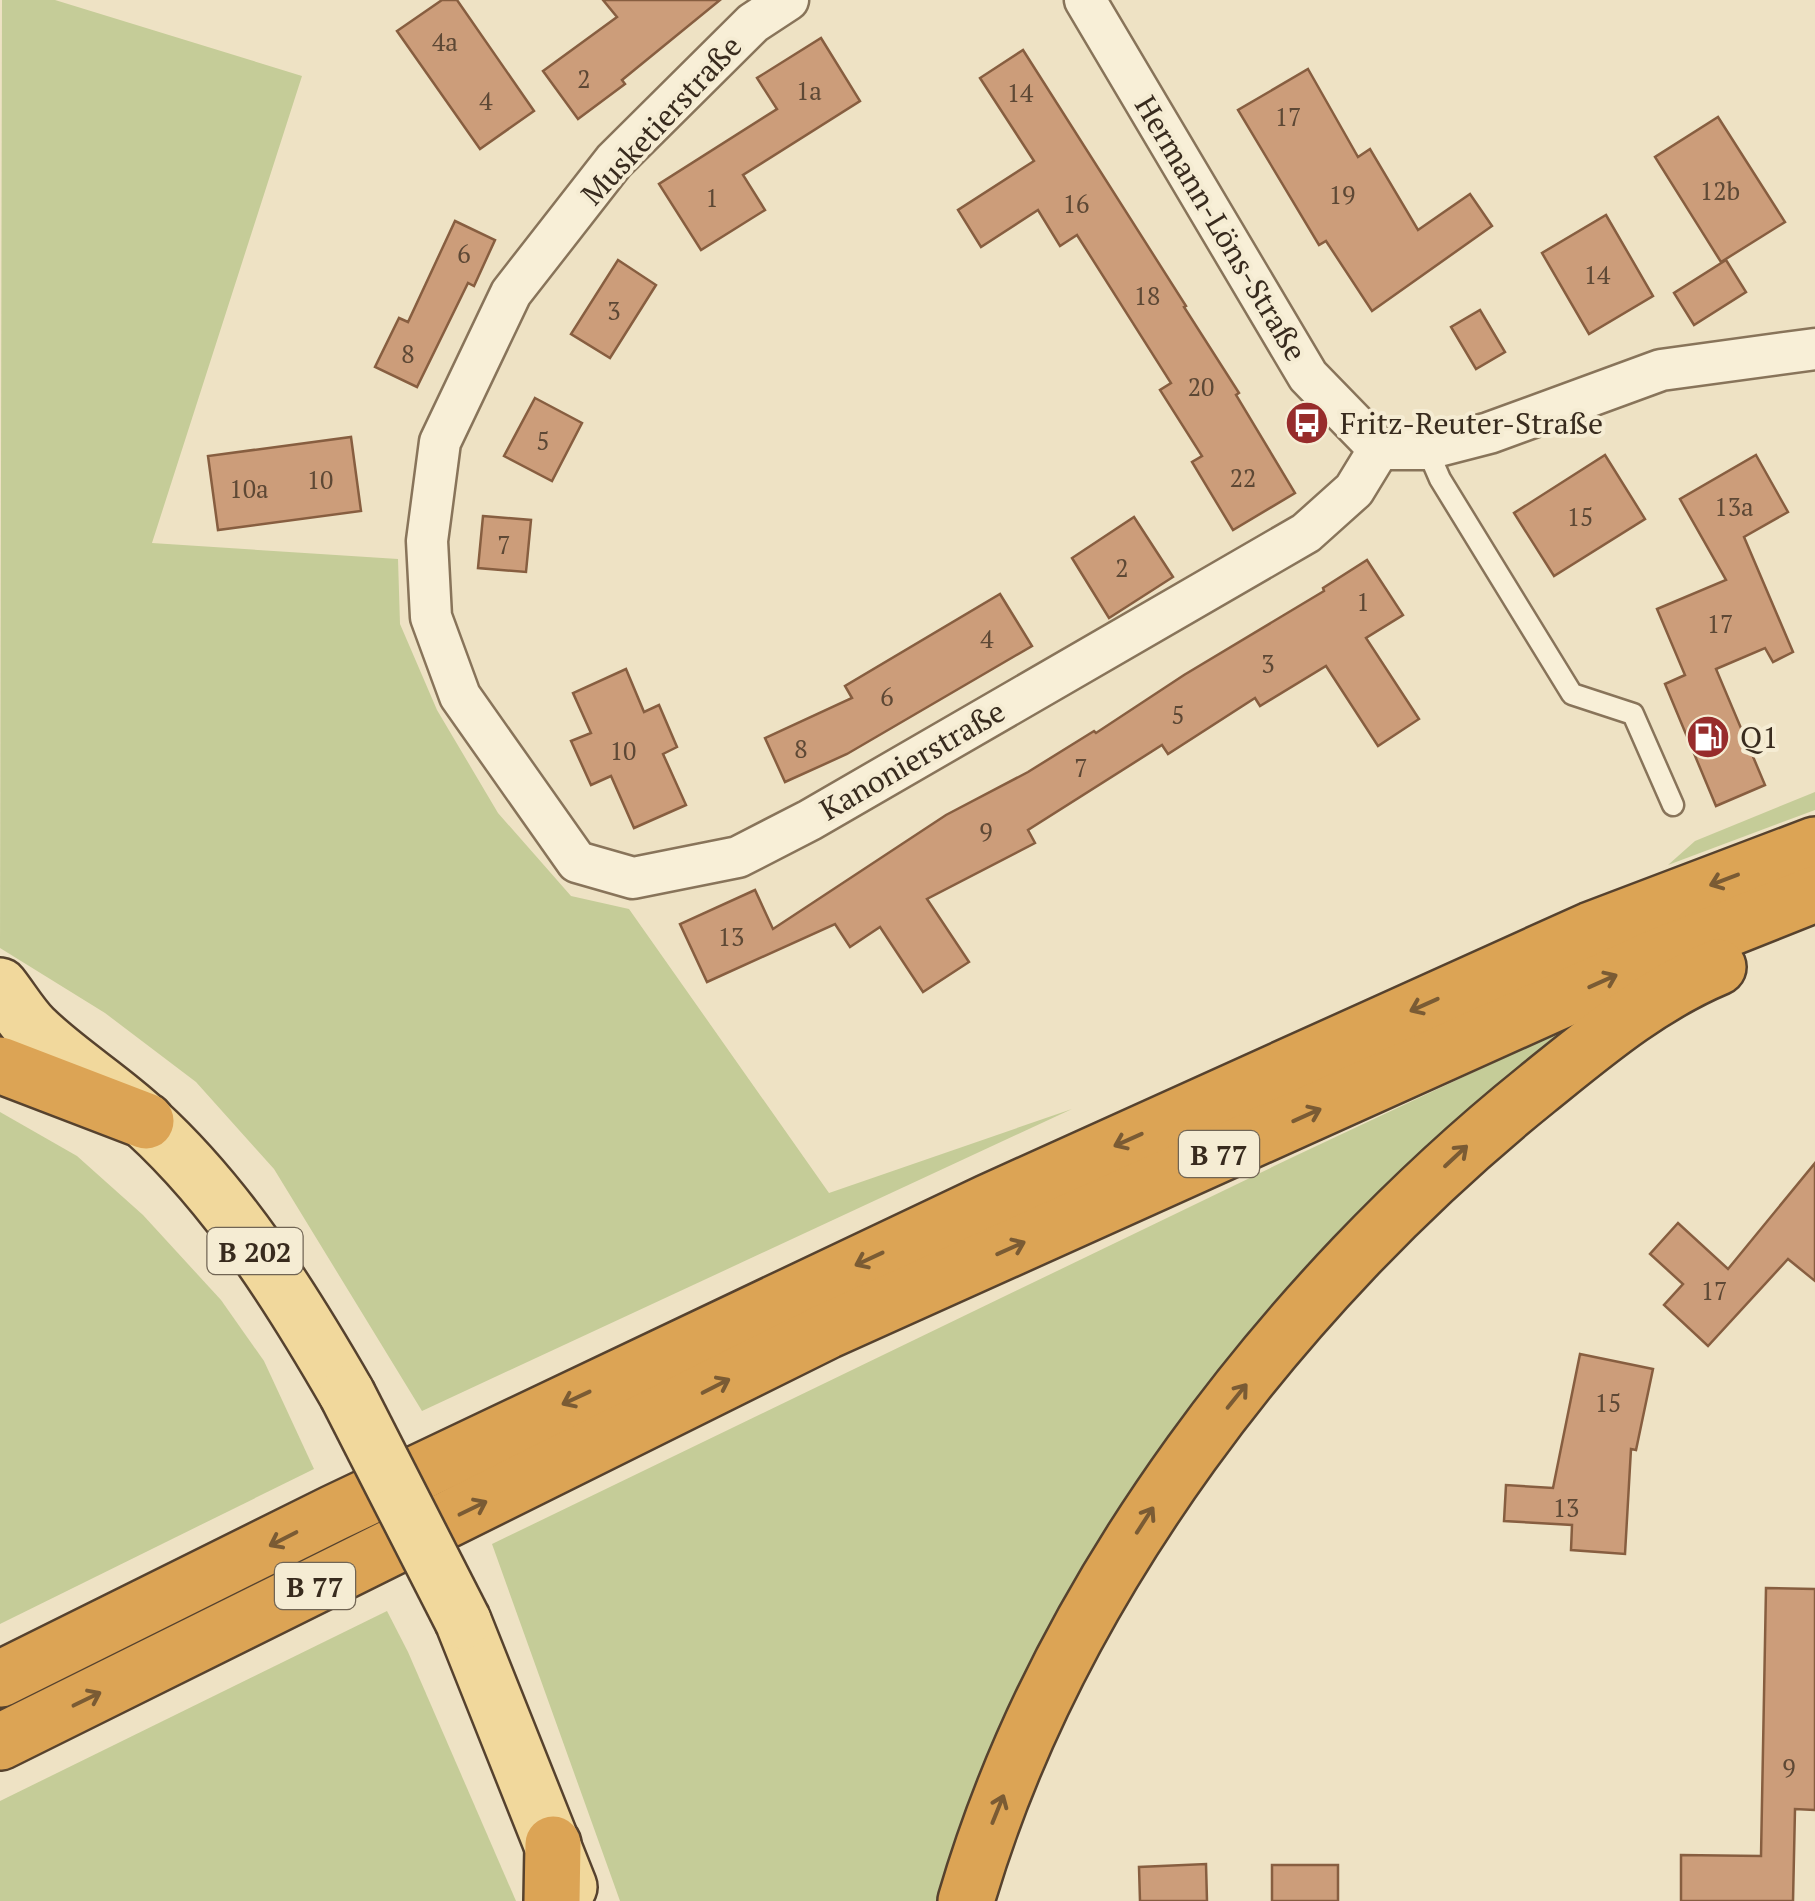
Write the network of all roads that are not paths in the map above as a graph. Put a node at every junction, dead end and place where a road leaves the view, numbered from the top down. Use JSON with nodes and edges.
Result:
{"nodes":[{"id":1,"x":788,"y":0,"type":"edge"},
{"id":2,"x":1085,"y":0,"type":"edge"},
{"id":3,"x":1815,"y":349,"type":"edge"},
{"id":4,"x":1379,"y":449,"type":"junction"},
{"id":5,"x":1427,"y":449,"type":"junction"},
{"id":6,"x":460,"y":696,"type":"joint"},
{"id":7,"x":1672,"y":805,"type":"dead end"},
{"id":8,"x":1815,"y":846,"type":"edge"},
{"id":9,"x":1815,"y":894,"type":"edge"},
{"id":10,"x":1815,"y":927,"type":"edge"},
{"id":11,"x":8,"y":1025,"type":"edge"},
{"id":12,"x":146,"y":1121,"type":"joint"},
{"id":13,"x":77,"y":1642,"type":"junction"},
{"id":14,"x":0,"y":1669,"type":"edge"},
{"id":15,"x":0,"y":1679,"type":"edge"},
{"id":16,"x":0,"y":1742,"type":"edge"},
{"id":17,"x":553,"y":1844,"type":"junction"},
{"id":18,"x":552,"y":1901,"type":"edge"},
{"id":19,"x":574,"y":1901,"type":"edge"},
{"id":20,"x":966,"y":1901,"type":"edge"}],
"edges":[{"from":1,"to":6,"type":"street","name":"Musketierstraße"},
{"from":2,"to":4,"type":"street","name":"Hermann-Löns-Straße"},
{"from":3,"to":5,"type":"street"},
{"from":4,"to":5,"type":"street"},
{"from":4,"to":6,"type":"street","name":"Kanonierstraße"},
{"from":5,"to":7,"type":"lane"},
{"from":8,"to":13,"type":"highway","number":"B 77","one_way":true},
{"from":16,"to":9,"type":"highway","number":"B 77","one_way":true},
{"from":20,"to":10,"type":"highway","one_way":true},
{"from":11,"to":12,"type":"highway"},
{"from":12,"to":17,"type":"main road","number":"B 202","bridge":true},
{"from":13,"to":14,"type":"highway"},
{"from":13,"to":15,"type":"highway","number":"B 77"},
{"from":17,"to":18,"type":"highway"},
{"from":17,"to":19,"type":"main road","number":"B 202"}]}
